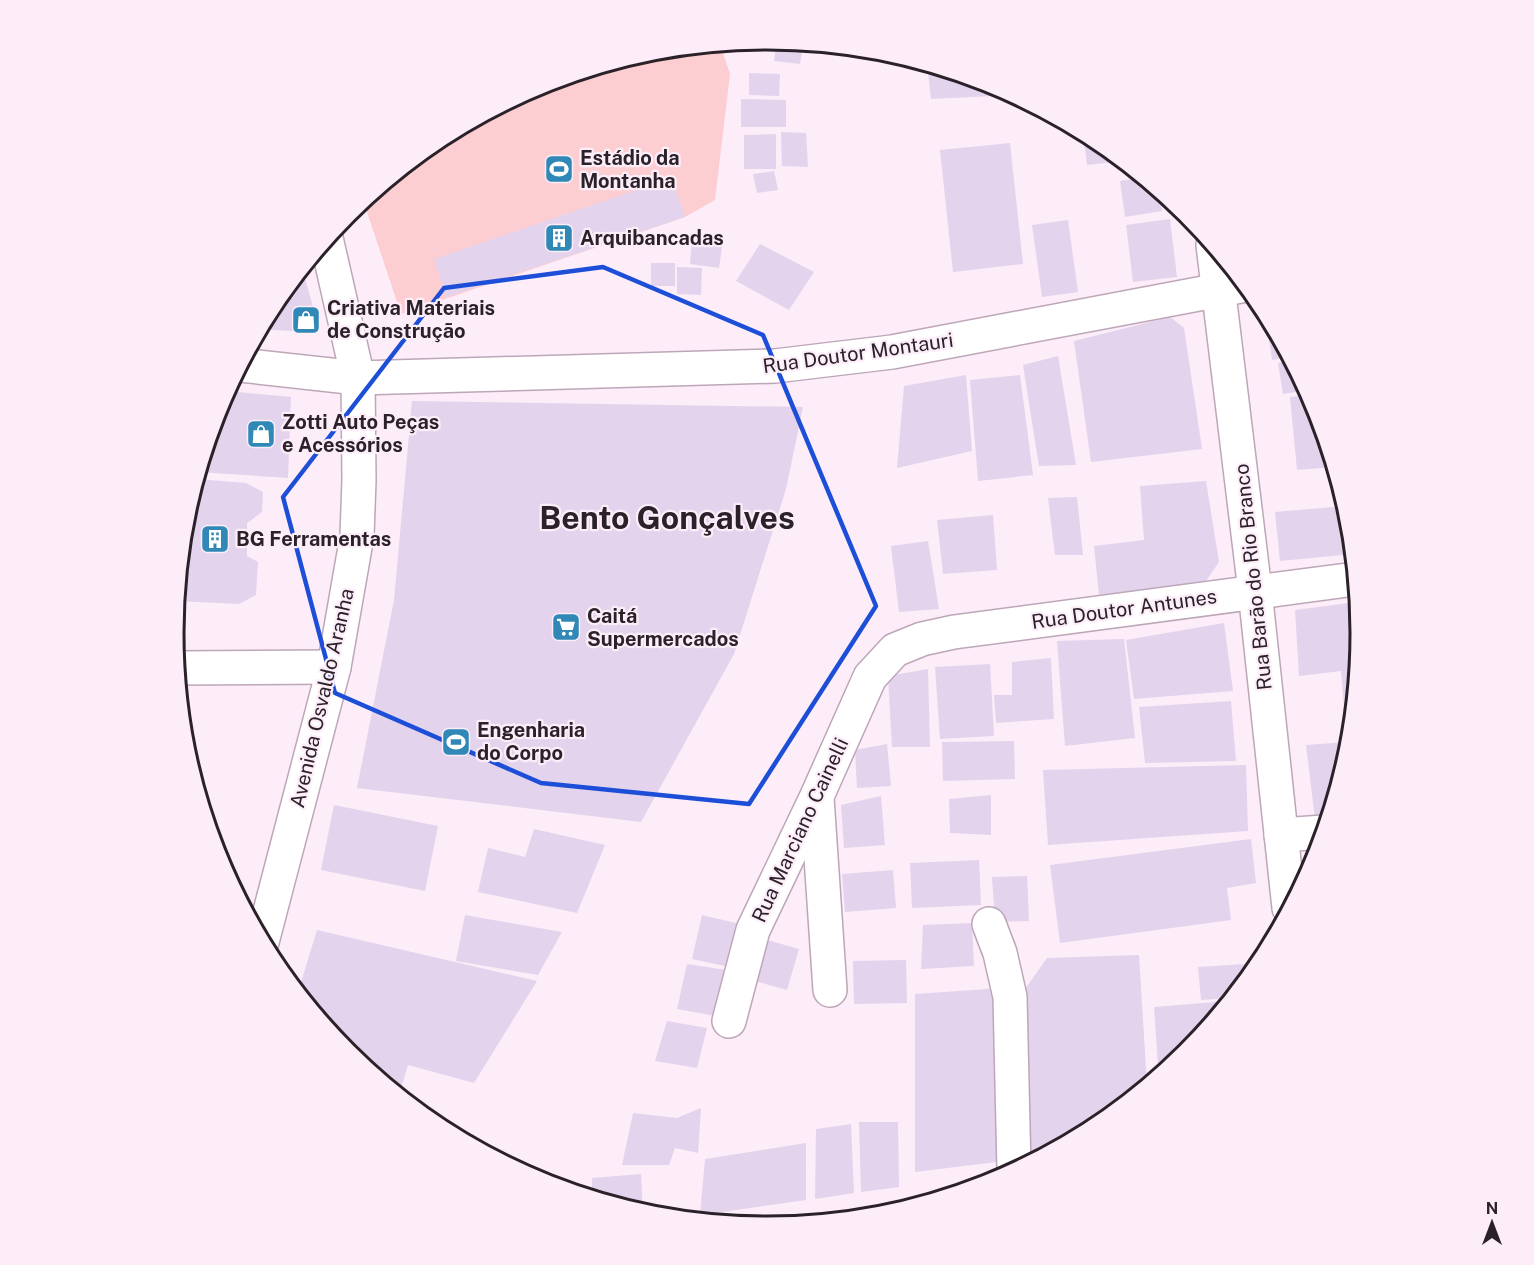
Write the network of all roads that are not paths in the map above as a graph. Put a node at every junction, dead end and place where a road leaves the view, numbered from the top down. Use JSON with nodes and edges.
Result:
{"nodes":[{"id":1,"x":328,"y":249,"type":"edge"},
{"id":2,"x":1233,"y":287,"type":"edge"},
{"id":3,"x":249,"y":366,"type":"edge"},
{"id":4,"x":358,"y":378,"type":"junction"},
{"id":5,"x":1348,"y":580,"type":"edge"},
{"id":6,"x":1255,"y":591,"type":"junction"},
{"id":7,"x":895,"y":650,"type":"joint"},
{"id":8,"x":334,"y":667,"type":"junction"},
{"id":9,"x":185,"y":668,"type":"edge"},
{"id":10,"x":817,"y":796,"type":"junction"},
{"id":11,"x":1314,"y":833,"type":"edge"},
{"id":12,"x":1281,"y":835,"type":"junction"},
{"id":13,"x":1288,"y":895,"type":"edge"},
{"id":14,"x":989,"y":924,"type":"dead end"},
{"id":15,"x":263,"y":925,"type":"edge"},
{"id":16,"x":830,"y":990,"type":"dead end"},
{"id":17,"x":729,"y":1021,"type":"dead end"},
{"id":18,"x":1014,"y":1160,"type":"edge"}],
"edges":[{"from":1,"to":4,"type":"main road","name":"Avenida Osvaldo Aranha"},
{"from":2,"to":4,"type":"main road","name":"Rua Doutor Montauri"},
{"from":2,"to":6,"type":"main road","name":"Rua Barão do Rio Branco"},
{"from":3,"to":4,"type":"main road","name":"Rua Doutor Montauri"},
{"from":4,"to":8,"type":"main road","name":"Avenida Osvaldo Aranha"},
{"from":5,"to":6,"type":"main road","name":"Rua Doutor Antunes"},
{"from":6,"to":7,"type":"main road","name":"Rua Doutor Antunes"},
{"from":6,"to":12,"type":"main road","name":"Rua Barão do Rio Branco"},
{"from":7,"to":10,"type":"main road","name":"Rua Marciano Cainelli"},
{"from":8,"to":9,"type":"main road"},
{"from":8,"to":15,"type":"main road","name":"Avenida Osvaldo Aranha"},
{"from":10,"to":16,"type":"main road"},
{"from":10,"to":17,"type":"main road","name":"Rua Marciano Cainelli"},
{"from":11,"to":12,"type":"main road"},
{"from":12,"to":13,"type":"main road","name":"Rua Barão do Rio Branco"},
{"from":14,"to":18,"type":"main road"}]}
